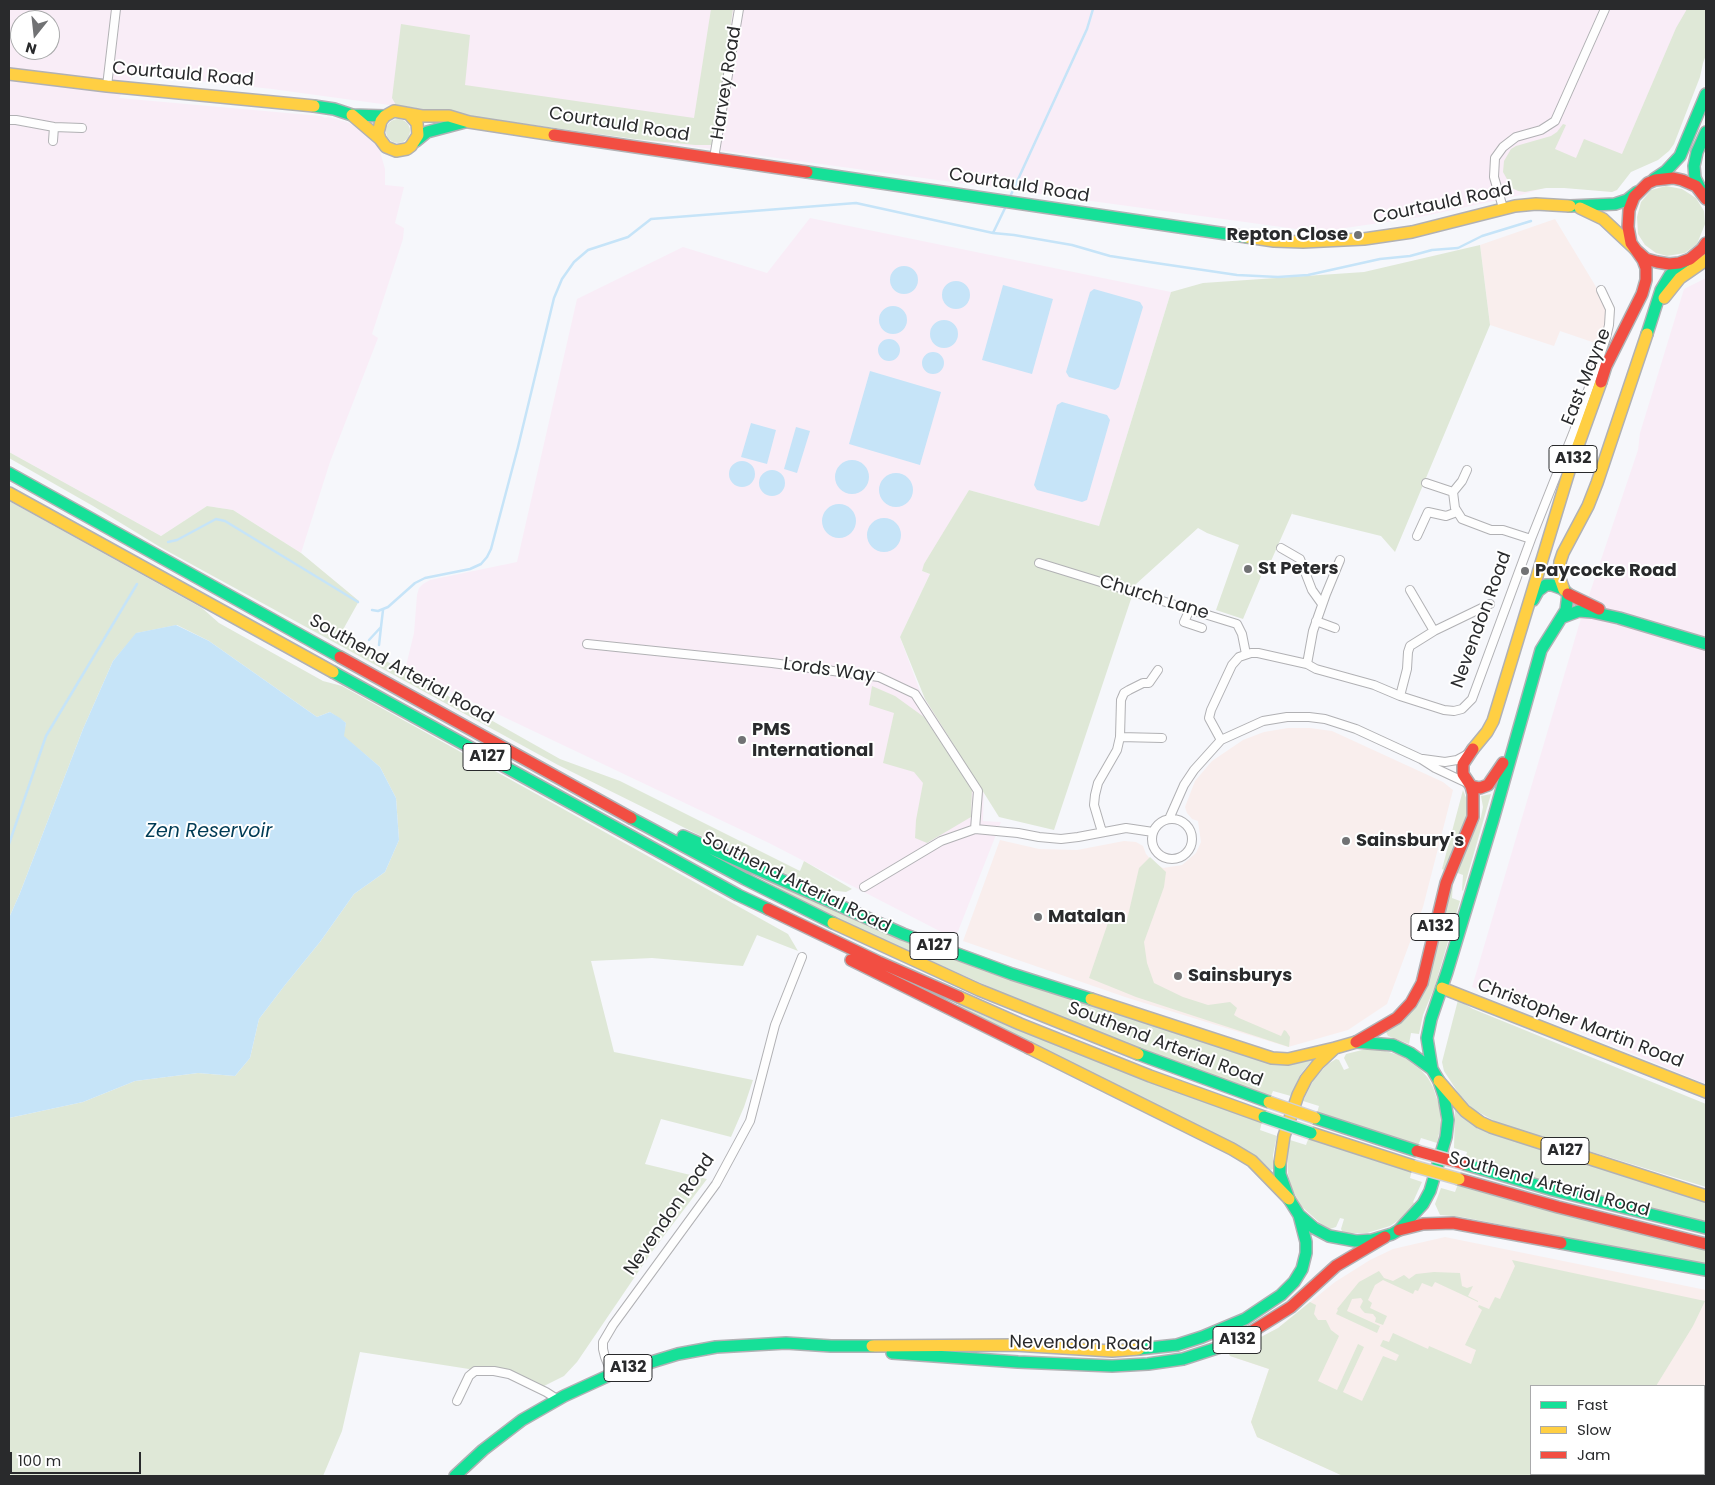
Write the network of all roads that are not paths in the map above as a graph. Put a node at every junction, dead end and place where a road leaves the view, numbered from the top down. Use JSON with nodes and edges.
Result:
{"nodes":[{"id":1,"x":116,"y":9,"type":"edge"},
{"id":2,"x":739,"y":9,"type":"edge"},
{"id":3,"x":1605,"y":9,"type":"edge"},
{"id":4,"x":9,"y":74,"type":"edge"},
{"id":5,"x":107,"y":86,"type":"junction"},
{"id":6,"x":1706,"y":94,"type":"edge"},
{"id":7,"x":352,"y":114,"type":"junction"},
{"id":8,"x":409,"y":114,"type":"junction"},
{"id":9,"x":385,"y":116,"type":"junction"},
{"id":10,"x":9,"y":120,"type":"edge"},
{"id":11,"x":469,"y":122,"type":"junction"},
{"id":12,"x":54,"y":126,"type":"junction"},
{"id":13,"x":82,"y":128,"type":"dead end"},
{"id":14,"x":1706,"y":132,"type":"edge"},
{"id":15,"x":380,"y":139,"type":"junction"},
{"id":16,"x":53,"y":141,"type":"dead end"},
{"id":17,"x":416,"y":141,"type":"junction"},
{"id":18,"x":714,"y":158,"type":"junction"},
{"id":19,"x":1648,"y":183,"type":"junction"},
{"id":20,"x":1637,"y":192,"type":"junction"},
{"id":21,"x":1704,"y":196,"type":"edge"},
{"id":22,"x":1564,"y":205,"type":"junction"},
{"id":23,"x":1503,"y":208,"type":"junction"},
{"id":24,"x":1636,"y":250,"type":"junction"},
{"id":25,"x":1705,"y":250,"type":"edge"},
{"id":26,"x":1690,"y":259,"type":"junction"},
{"id":27,"x":1601,"y":290,"type":"dead end"},
{"id":28,"x":1650,"y":323,"type":"junction"},
{"id":29,"x":1466,"y":470,"type":"dead end"},
{"id":30,"x":9,"y":473,"type":"edge"},
{"id":31,"x":1426,"y":483,"type":"dead end"},
{"id":32,"x":9,"y":492,"type":"edge"},
{"id":33,"x":1453,"y":492,"type":"junction"},
{"id":34,"x":1457,"y":512,"type":"junction"},
{"id":35,"x":1417,"y":536,"type":"dead end"},
{"id":36,"x":1530,"y":539,"type":"junction"},
{"id":37,"x":1281,"y":548,"type":"dead end"},
{"id":38,"x":1340,"y":560,"type":"dead end"},
{"id":39,"x":1039,"y":563,"type":"dead end"},
{"id":40,"x":1410,"y":590,"type":"dead end"},
{"id":41,"x":1565,"y":591,"type":"junction"},
{"id":42,"x":1322,"y":604,"type":"junction"},
{"id":43,"x":1490,"y":604,"type":"dead end"},
{"id":44,"x":1529,"y":606,"type":"junction"},
{"id":45,"x":1190,"y":608,"type":"junction"},
{"id":46,"x":1563,"y":617,"type":"junction"},
{"id":47,"x":1619,"y":618,"type":"junction"},
{"id":48,"x":1316,"y":621,"type":"junction"},
{"id":49,"x":1202,"y":628,"type":"dead end"},
{"id":50,"x":1335,"y":628,"type":"dead end"},
{"id":51,"x":1434,"y":631,"type":"junction"},
{"id":52,"x":587,"y":644,"type":"dead end"},
{"id":53,"x":1706,"y":644,"type":"edge"},
{"id":54,"x":1246,"y":654,"type":"junction"},
{"id":55,"x":1307,"y":664,"type":"junction"},
{"id":56,"x":1158,"y":670,"type":"dead end"},
{"id":57,"x":1400,"y":696,"type":"junction"},
{"id":58,"x":1120,"y":737,"type":"junction"},
{"id":59,"x":1162,"y":738,"type":"dead end"},
{"id":60,"x":1221,"y":740,"type":"junction"},
{"id":61,"x":1512,"y":747,"type":"junction"},
{"id":62,"x":1469,"y":754,"type":"junction"},
{"id":63,"x":1421,"y":759,"type":"junction"},
{"id":64,"x":550,"y":773,"type":"junction"},
{"id":65,"x":1470,"y":785,"type":"junction"},
{"id":66,"x":1169,"y":819,"type":"junction"},
{"id":67,"x":975,"y":829,"type":"junction"},
{"id":68,"x":1102,"y":832,"type":"junction"},
{"id":69,"x":1153,"y":832,"type":"junction"},
{"id":70,"x":864,"y":887,"type":"dead end"},
{"id":71,"x":738,"y":895,"type":"junction"},
{"id":72,"x":802,"y":957,"type":"dead end"},
{"id":73,"x":1442,"y":988,"type":"junction"},
{"id":74,"x":1356,"y":1042,"type":"junction"},
{"id":75,"x":1335,"y":1048,"type":"junction"},
{"id":76,"x":1432,"y":1069,"type":"junction"},
{"id":77,"x":1439,"y":1081,"type":"junction"},
{"id":78,"x":1706,"y":1092,"type":"edge"},
{"id":79,"x":1706,"y":1196,"type":"edge"},
{"id":80,"x":1289,"y":1199,"type":"junction"},
{"id":81,"x":1299,"y":1215,"type":"junction"},
{"id":82,"x":1706,"y":1228,"type":"edge"},
{"id":83,"x":1399,"y":1230,"type":"junction"},
{"id":84,"x":1385,"y":1237,"type":"junction"},
{"id":85,"x":1706,"y":1244,"type":"edge"},
{"id":86,"x":1706,"y":1270,"type":"edge"},
{"id":87,"x":830,"y":1346,"type":"junction"},
{"id":88,"x":612,"y":1374,"type":"junction"},
{"id":89,"x":557,"y":1399,"type":"junction"},
{"id":90,"x":457,"y":1401,"type":"dead end"},
{"id":91,"x":455,"y":1476,"type":"edge"}],
"edges":[{"from":1,"to":5,"type":"street"},
{"from":2,"to":18,"type":"street","name":"Harvey Road"},
{"from":3,"to":23,"type":"street"},
{"from":4,"to":5,"type":"main road","name":"Courtauld Road"},
{"from":5,"to":7,"type":"main road","name":"Courtauld Road"},
{"from":6,"to":19,"type":"main road"},
{"from":7,"to":9,"type":"main road","name":"Courtauld Road"},
{"from":7,"to":15,"type":"main road","name":"Courtauld Road"},
{"from":8,"to":9,"type":"main road","name":"Courtauld Road"},
{"from":8,"to":11,"type":"main road","name":"Courtauld Road"},
{"from":8,"to":17,"type":"main road"},
{"from":9,"to":15,"type":"main road"},
{"from":10,"to":12,"type":"street"},
{"from":11,"to":17,"type":"main road","name":"Courtauld Road"},
{"from":11,"to":18,"type":"main road","name":"Courtauld Road"},
{"from":12,"to":13,"type":"street"},
{"from":12,"to":16,"type":"street"},
{"from":14,"to":21,"type":"main road"},
{"from":15,"to":17,"type":"main road","name":"Courtauld Road"},
{"from":18,"to":23,"type":"main road","name":"Courtauld Road"},
{"from":19,"to":20,"type":"main road","name":"Courtauld Road"},
{"from":19,"to":21,"type":"main road"},
{"from":20,"to":22,"type":"main road","name":"Courtauld Road"},
{"from":20,"to":24,"type":"main road","number":"A132"},
{"from":22,"to":23,"type":"main road","name":"Courtauld Road"},
{"from":22,"to":24,"type":"main road","name":"Courtauld Road"},
{"from":24,"to":26,"type":"main road"},
{"from":24,"to":44,"type":"main road","name":"East Mayne","number":"A132"},
{"from":25,"to":26,"type":"main road","number":"A132"},
{"from":25,"to":28,"type":"main road"},
{"from":26,"to":28,"type":"main road","number":"A132"},
{"from":27,"to":36,"type":"street","name":"Nevendon Road"},
{"from":28,"to":41,"type":"main road","number":"A132"},
{"from":29,"to":33,"type":"street"},
{"from":30,"to":64,"type":"main road","name":"Southend Arterial Road","number":"A127"},
{"from":31,"to":33,"type":"street"},
{"from":32,"to":71,"type":"main road","name":"Southend Arterial Road","number":"A127"},
{"from":33,"to":34,"type":"street"},
{"from":34,"to":35,"type":"street"},
{"from":34,"to":36,"type":"street"},
{"from":36,"to":57,"type":"street","name":"Nevendon Road"},
{"from":37,"to":42,"type":"street"},
{"from":38,"to":42,"type":"street"},
{"from":39,"to":45,"type":"street","name":"Church Lane"},
{"from":40,"to":51,"type":"street"},
{"from":41,"to":44,"type":"main road","name":"East Mayne","number":"A132"},
{"from":41,"to":46,"type":"main road","number":"A132"},
{"from":41,"to":47,"type":"main road"},
{"from":42,"to":48,"type":"street"},
{"from":43,"to":51,"type":"street"},
{"from":44,"to":62,"type":"main road","name":"East Mayne","number":"A132"},
{"from":45,"to":49,"type":"street"},
{"from":45,"to":54,"type":"street","name":"Church Lane"},
{"from":46,"to":47,"type":"main road"},
{"from":46,"to":61,"type":"main road","number":"A132"},
{"from":47,"to":53,"type":"main road"},
{"from":48,"to":50,"type":"street"},
{"from":48,"to":55,"type":"street"},
{"from":51,"to":57,"type":"street"},
{"from":52,"to":67,"type":"street","name":"Lords Way"},
{"from":54,"to":55,"type":"street","name":"Nevendon Road"},
{"from":54,"to":60,"type":"street"},
{"from":55,"to":57,"type":"street","name":"Nevendon Road"},
{"from":56,"to":58,"type":"street"},
{"from":58,"to":59,"type":"street"},
{"from":58,"to":68,"type":"street"},
{"from":60,"to":63,"type":"street"},
{"from":60,"to":66,"type":"street"},
{"from":61,"to":65,"type":"main road","number":"A132"},
{"from":61,"to":73,"type":"main road","number":"A132"},
{"from":62,"to":63,"type":"street"},
{"from":62,"to":65,"type":"main road","name":"East Mayne","number":"A132"},
{"from":63,"to":65,"type":"street"},
{"from":64,"to":75,"type":"main road","number":"A127"},
{"from":64,"to":82,"type":"main road","name":"Southend Arterial Road","number":"A127","bridge":true},
{"from":65,"to":74,"type":"main road","name":"East Mayne","number":"A132"},
{"from":66,"to":69,"type":"street"},
{"from":66,"to":69,"type":"street"},
{"from":67,"to":68,"type":"street"},
{"from":67,"to":70,"type":"street"},
{"from":68,"to":69,"type":"street"},
{"from":71,"to":80,"type":"main road","number":"A127"},
{"from":71,"to":85,"type":"main road","name":"Southend Arterial Road","number":"A127","bridge":true},
{"from":72,"to":88,"type":"street","name":"Nevendon Road"},
{"from":73,"to":76,"type":"main road","number":"A132"},
{"from":73,"to":78,"type":"main road","name":"Christopher Martin Road"},
{"from":74,"to":75,"type":"main road","number":"A132"},
{"from":74,"to":76,"type":"main road","number":"A132"},
{"from":75,"to":80,"type":"main road","number":"A132"},
{"from":76,"to":77,"type":"main road","number":"A132"},
{"from":77,"to":79,"type":"main road","number":"A127"},
{"from":77,"to":83,"type":"main road","number":"A132"},
{"from":80,"to":81,"type":"main road","number":"A132"},
{"from":81,"to":84,"type":"main road","number":"A132"},
{"from":81,"to":87,"type":"main road","name":"Nevendon Road","number":"A132"},
{"from":83,"to":84,"type":"main road","number":"A132"},
{"from":83,"to":86,"type":"main road"},
{"from":84,"to":87,"type":"main road","name":"Nevendon Road","number":"A132"},
{"from":87,"to":88,"type":"main road","name":"Nevendon Road","number":"A132"},
{"from":88,"to":89,"type":"main road","name":"Nevendon Road","number":"A132"},
{"from":89,"to":90,"type":"street"},
{"from":89,"to":91,"type":"main road","name":"Nevendon Road","number":"A132"}]}
